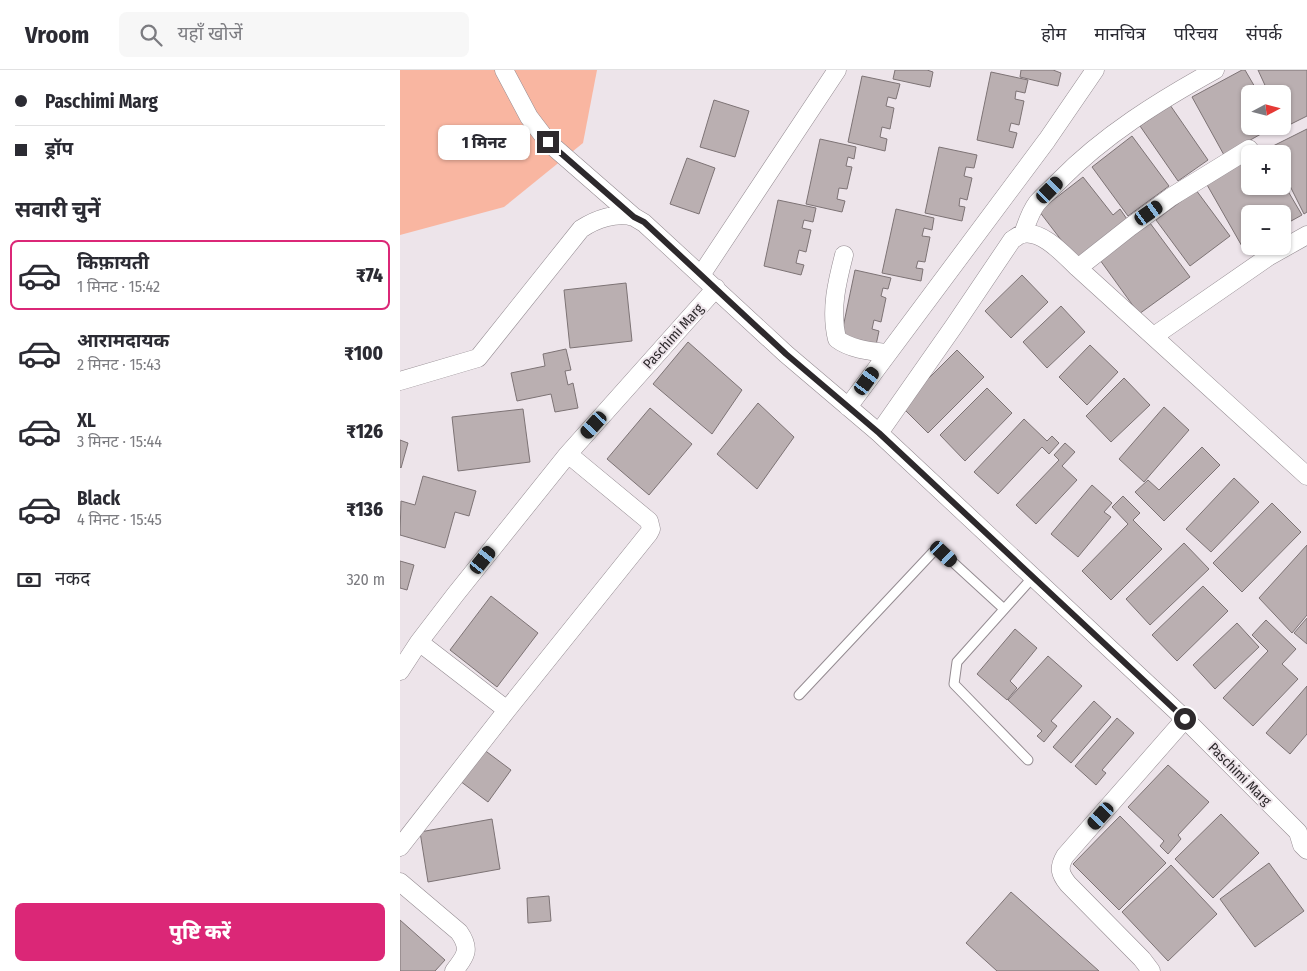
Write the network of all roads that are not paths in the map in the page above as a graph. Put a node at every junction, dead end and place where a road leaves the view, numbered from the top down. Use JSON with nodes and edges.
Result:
{"nodes":[{"id":1,"x":504,"y":70,"type":"edge"},
{"id":2,"x":837,"y":70,"type":"edge"},
{"id":3,"x":1095,"y":70,"type":"edge"},
{"id":4,"x":1215,"y":70,"type":"edge"},
{"id":5,"x":1241,"y":154,"type":"edge"},
{"id":6,"x":634,"y":217,"type":"junction"},
{"id":7,"x":1023,"y":234,"type":"junction"},
{"id":8,"x":1307,"y":235,"type":"edge"},
{"id":9,"x":844,"y":255,"type":"dead end"},
{"id":10,"x":1078,"y":268,"type":"junction"},
{"id":11,"x":701,"y":275,"type":"junction"},
{"id":12,"x":716,"y":288,"type":"junction"},
{"id":13,"x":1154,"y":336,"type":"junction"},
{"id":14,"x":886,"y":353,"type":"junction"},
{"id":15,"x":400,"y":381,"type":"edge"},
{"id":16,"x":848,"y":407,"type":"junction"},
{"id":17,"x":879,"y":433,"type":"junction"},
{"id":18,"x":568,"y":454,"type":"junction"},
{"id":19,"x":1307,"y":476,"type":"edge"},
{"id":20,"x":1033,"y":577,"type":"junction"},
{"id":21,"x":1004,"y":609,"type":"junction"},
{"id":22,"x":419,"y":642,"type":"junction"},
{"id":23,"x":400,"y":671,"type":"edge"},
{"id":24,"x":799,"y":695,"type":"dead end"},
{"id":25,"x":507,"y":710,"type":"junction"},
{"id":26,"x":1185,"y":719,"type":"junction"},
{"id":27,"x":1028,"y":760,"type":"dead end"},
{"id":28,"x":1302,"y":833,"type":"edge"},
{"id":29,"x":400,"y":847,"type":"edge"},
{"id":30,"x":1307,"y":850,"type":"edge"},
{"id":31,"x":400,"y":882,"type":"edge"},
{"id":32,"x":454,"y":971,"type":"edge"},
{"id":33,"x":1151,"y":971,"type":"edge"}],
"edges":[{"from":1,"to":6,"type":"street"},
{"from":2,"to":11,"type":"street"},
{"from":3,"to":14,"type":"street"},
{"from":4,"to":7,"type":"street"},
{"from":5,"to":10,"type":"street"},
{"from":6,"to":11,"type":"street"},
{"from":6,"to":15,"type":"street"},
{"from":7,"to":10,"type":"street"},
{"from":7,"to":17,"type":"street"},
{"from":8,"to":13,"type":"street"},
{"from":9,"to":14,"type":"street"},
{"from":10,"to":13,"type":"street"},
{"from":11,"to":12,"type":"street"},
{"from":12,"to":16,"type":"street","name":"Paschimi Marg"},
{"from":12,"to":18,"type":"street","name":"Paschimi Marg"},
{"from":13,"to":19,"type":"street"},
{"from":14,"to":16,"type":"street"},
{"from":16,"to":17,"type":"street","name":"Paschimi Marg"},
{"from":17,"to":20,"type":"street","name":"Paschimi Marg"},
{"from":18,"to":22,"type":"street","name":"Paschimi Marg"},
{"from":18,"to":25,"type":"street"},
{"from":20,"to":21,"type":"lane"},
{"from":20,"to":26,"type":"street","name":"Paschimi Marg"},
{"from":21,"to":24,"type":"lane"},
{"from":21,"to":27,"type":"lane"},
{"from":22,"to":23,"type":"street","name":"Paschimi Marg"},
{"from":22,"to":25,"type":"street"},
{"from":25,"to":29,"type":"street"},
{"from":26,"to":28,"type":"street","name":"Paschimi Marg"},
{"from":26,"to":33,"type":"street"},
{"from":28,"to":30,"type":"street","name":"Paschimi Marg"},
{"from":31,"to":32,"type":"street"}]}
